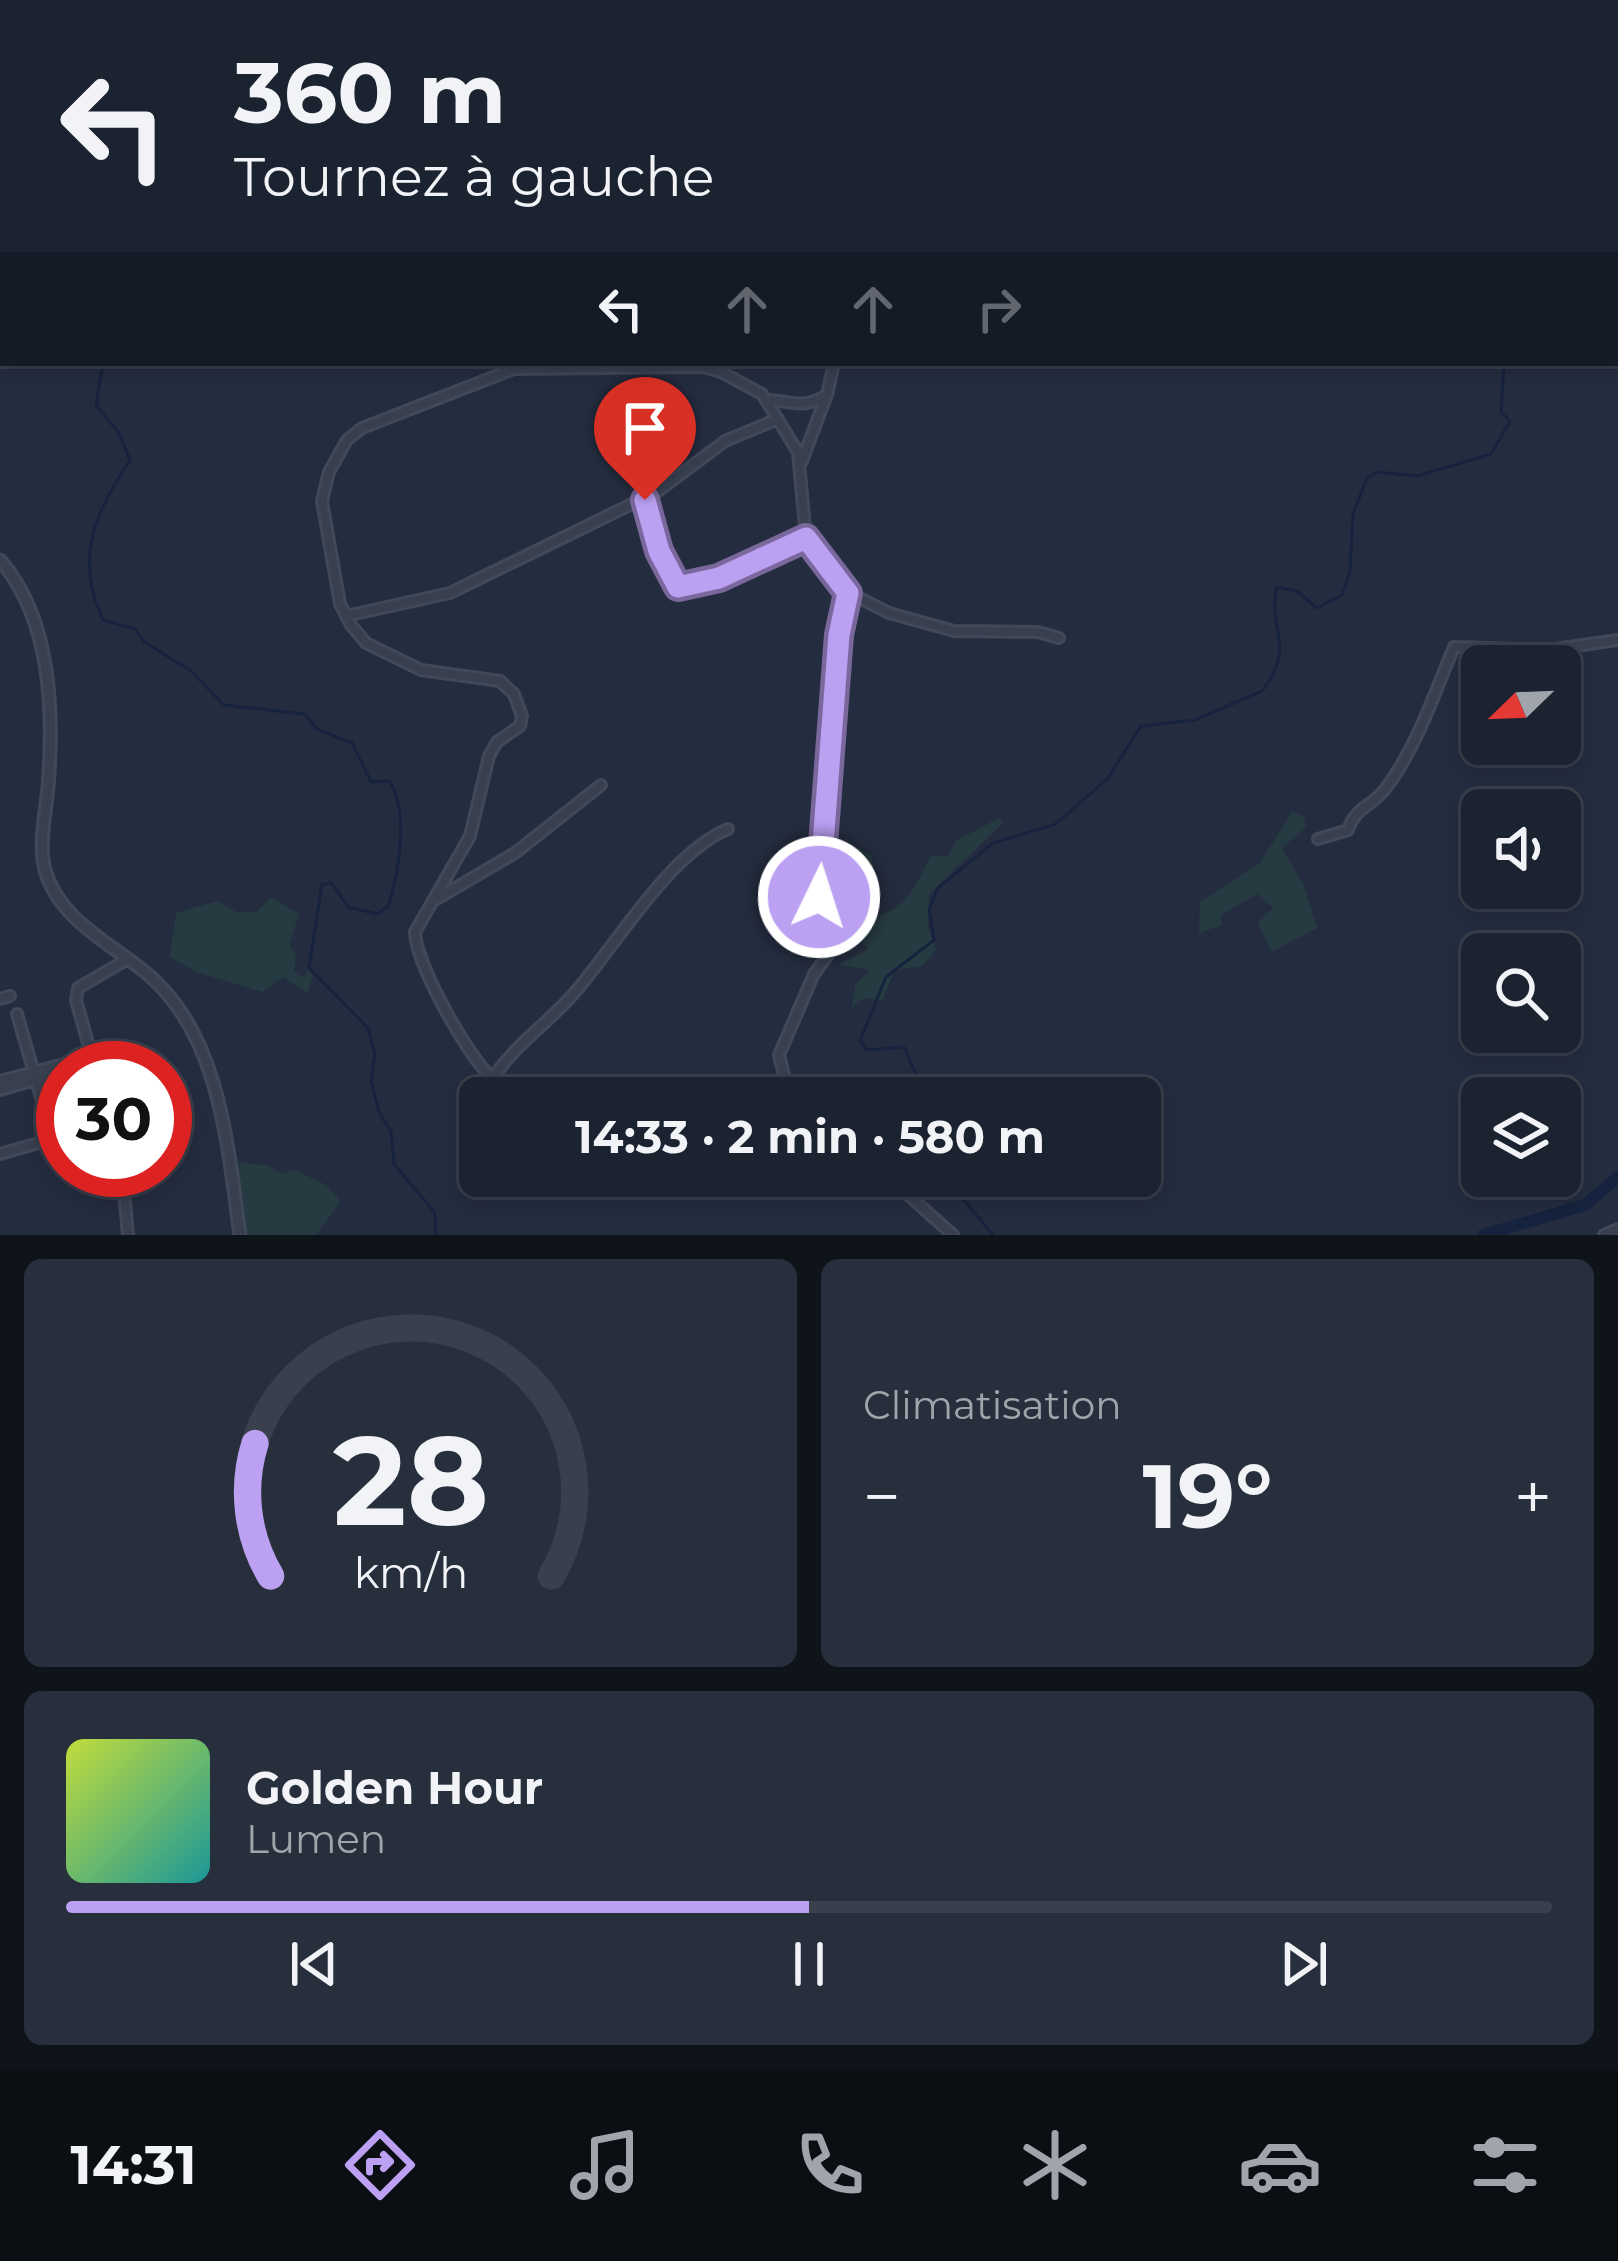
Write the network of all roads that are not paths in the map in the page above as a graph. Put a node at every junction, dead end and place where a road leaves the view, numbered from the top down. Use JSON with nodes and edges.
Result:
{"nodes":[{"id":1,"x":833,"y":366,"type":"edge"},
{"id":2,"x":827,"y":395,"type":"junction"},
{"id":3,"x":767,"y":400,"type":"junction"},
{"id":4,"x":778,"y":419,"type":"junction"},
{"id":5,"x":800,"y":468,"type":"junction"},
{"id":6,"x":645,"y":500,"type":"junction"},
{"id":7,"x":806,"y":538,"type":"junction"},
{"id":8,"x":0,"y":560,"type":"edge"},
{"id":9,"x":848,"y":593,"type":"junction"},
{"id":10,"x":346,"y":616,"type":"junction"},
{"id":11,"x":1059,"y":638,"type":"dead end"},
{"id":12,"x":1618,"y":640,"type":"edge"},
{"id":13,"x":601,"y":785,"type":"dead end"},
{"id":14,"x":728,"y":829,"type":"dead end"},
{"id":15,"x":1318,"y":839,"type":"dead end"},
{"id":16,"x":430,"y":902,"type":"junction"},
{"id":17,"x":126,"y":960,"type":"junction"},
{"id":18,"x":17,"y":1014,"type":"dead end"},
{"id":19,"x":86,"y":1041,"type":"edge"},
{"id":20,"x":35,"y":1077,"type":"junction"},
{"id":21,"x":490,"y":1077,"type":"edge"},
{"id":22,"x":493,"y":1077,"type":"edge"},
{"id":23,"x":784,"y":1077,"type":"edge"},
{"id":24,"x":36,"y":1080,"type":"edge"},
{"id":25,"x":0,"y":1086,"type":"edge"},
{"id":26,"x":36,"y":1144,"type":"edge"},
{"id":27,"x":0,"y":1154,"type":"edge"},
{"id":28,"x":124,"y":1197,"type":"edge"},
{"id":29,"x":910,"y":1197,"type":"edge"},
{"id":30,"x":1618,"y":1229,"type":"edge"},
{"id":31,"x":128,"y":1235,"type":"edge"},
{"id":32,"x":240,"y":1235,"type":"edge"},
{"id":33,"x":953,"y":1235,"type":"edge"},
{"id":34,"x":1604,"y":1235,"type":"edge"}],
"edges":[{"from":1,"to":2,"type":"street"},
{"from":2,"to":3,"type":"street"},
{"from":2,"to":5,"type":"street"},
{"from":3,"to":4,"type":"street"},
{"from":3,"to":10,"type":"street"},
{"from":4,"to":5,"type":"street"},
{"from":4,"to":6,"type":"street"},
{"from":5,"to":7,"type":"street"},
{"from":6,"to":7,"type":"street"},
{"from":6,"to":10,"type":"street"},
{"from":7,"to":9,"type":"street"},
{"from":8,"to":17,"type":"street"},
{"from":9,"to":11,"type":"street"},
{"from":9,"to":23,"type":"street"},
{"from":10,"to":16,"type":"street"},
{"from":12,"to":15,"type":"street"},
{"from":13,"to":16,"type":"street"},
{"from":14,"to":22,"type":"street"},
{"from":16,"to":21,"type":"street"},
{"from":17,"to":19,"type":"street"},
{"from":17,"to":32,"type":"street"},
{"from":18,"to":20,"type":"street"},
{"from":20,"to":24,"type":"street"},
{"from":20,"to":25,"type":"street"},
{"from":26,"to":27,"type":"street"},
{"from":28,"to":31,"type":"street"},
{"from":29,"to":33,"type":"street"},
{"from":30,"to":34,"type":"street"}]}
